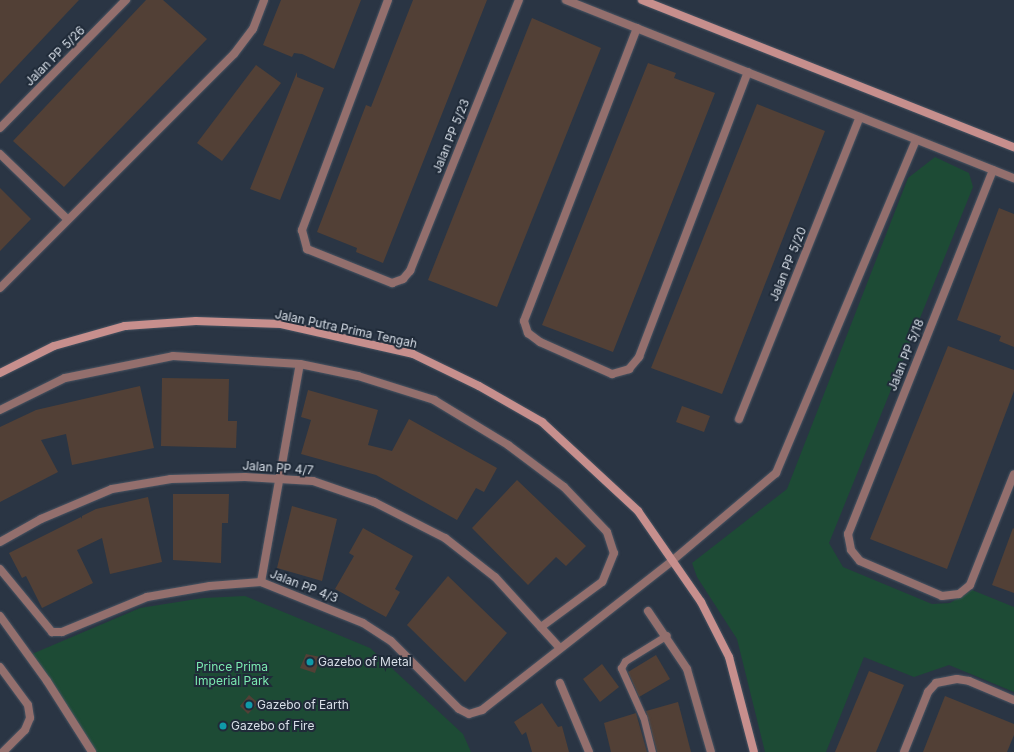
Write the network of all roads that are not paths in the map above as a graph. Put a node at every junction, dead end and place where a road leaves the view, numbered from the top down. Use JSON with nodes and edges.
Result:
{"nodes":[{"id":1,"x":126,"y":0,"type":"edge"},
{"id":2,"x":264,"y":0,"type":"edge"},
{"id":3,"x":388,"y":0,"type":"edge"},
{"id":4,"x":518,"y":0,"type":"edge"},
{"id":5,"x":566,"y":0,"type":"edge"},
{"id":6,"x":642,"y":0,"type":"edge"},
{"id":7,"x":637,"y":28,"type":"junction"},
{"id":8,"x":748,"y":72,"type":"junction"},
{"id":9,"x":860,"y":116,"type":"junction"},
{"id":10,"x":0,"y":128,"type":"edge"},
{"id":11,"x":916,"y":140,"type":"junction"},
{"id":12,"x":1014,"y":147,"type":"edge"},
{"id":13,"x":0,"y":154,"type":"edge"},
{"id":14,"x":992,"y":170,"type":"junction"},
{"id":15,"x":1014,"y":178,"type":"edge"},
{"id":16,"x":67,"y":219,"type":"junction"},
{"id":17,"x":0,"y":288,"type":"edge"},
{"id":18,"x":300,"y":364,"type":"junction"},
{"id":19,"x":0,"y":373,"type":"edge"},
{"id":20,"x":0,"y":410,"type":"edge"},
{"id":21,"x":739,"y":420,"type":"dead end"},
{"id":22,"x":1014,"y":474,"type":"edge"},
{"id":23,"x":280,"y":479,"type":"junction"},
{"id":24,"x":0,"y":542,"type":"edge"},
{"id":25,"x":673,"y":560,"type":"junction"},
{"id":26,"x":0,"y":569,"type":"edge"},
{"id":27,"x":261,"y":582,"type":"junction"},
{"id":28,"x":648,"y":611,"type":"dead end"},
{"id":29,"x":0,"y":616,"type":"edge"},
{"id":30,"x":541,"y":627,"type":"junction"},
{"id":31,"x":667,"y":635,"type":"junction"},
{"id":32,"x":559,"y":647,"type":"junction"},
{"id":33,"x":0,"y":667,"type":"edge"},
{"id":34,"x":560,"y":684,"type":"dead end"},
{"id":35,"x":1014,"y":700,"type":"edge"},
{"id":36,"x":3,"y":752,"type":"edge"},
{"id":37,"x":92,"y":752,"type":"edge"},
{"id":38,"x":589,"y":752,"type":"edge"},
{"id":39,"x":652,"y":752,"type":"edge"},
{"id":40,"x":711,"y":752,"type":"edge"},
{"id":41,"x":754,"y":752,"type":"edge"},
{"id":42,"x":904,"y":752,"type":"edge"}],
"edges":[{"from":1,"to":10,"type":"street","name":"Jalan PP 5/26"},
{"from":2,"to":16,"type":"street"},
{"from":3,"to":4,"type":"street","name":"Jalan PP 5/23"},
{"from":5,"to":7,"type":"street"},
{"from":6,"to":12,"type":"street"},
{"from":7,"to":8,"type":"street"},
{"from":7,"to":8,"type":"street"},
{"from":8,"to":9,"type":"street"},
{"from":9,"to":11,"type":"street"},
{"from":9,"to":21,"type":"street","name":"Jalan PP 5/20"},
{"from":11,"to":14,"type":"street"},
{"from":11,"to":25,"type":"street"},
{"from":13,"to":16,"type":"street"},
{"from":14,"to":15,"type":"street"},
{"from":14,"to":22,"type":"street","name":"Jalan PP 5/18"},
{"from":16,"to":17,"type":"street"},
{"from":18,"to":20,"type":"street"},
{"from":18,"to":23,"type":"street"},
{"from":18,"to":30,"type":"street"},
{"from":19,"to":25,"type":"street","name":"Jalan Putra Prima Tengah"},
{"from":23,"to":24,"type":"street","name":"Jalan PP 4/7"},
{"from":23,"to":27,"type":"street"},
{"from":23,"to":30,"type":"street","name":"Jalan PP 4/7"},
{"from":25,"to":32,"type":"street"},
{"from":25,"to":41,"type":"street","name":"Jalan Putra Prima Tengah"},
{"from":26,"to":27,"type":"street","name":"Jalan PP 4/3"},
{"from":27,"to":32,"type":"street","name":"Jalan PP 4/3"},
{"from":28,"to":31,"type":"street"},
{"from":29,"to":37,"type":"street"},
{"from":30,"to":32,"type":"street","name":"Jalan PP 4/7"},
{"from":31,"to":39,"type":"lane"},
{"from":31,"to":40,"type":"street"},
{"from":33,"to":36,"type":"street"},
{"from":34,"to":38,"type":"street"},
{"from":35,"to":42,"type":"street"}]}
